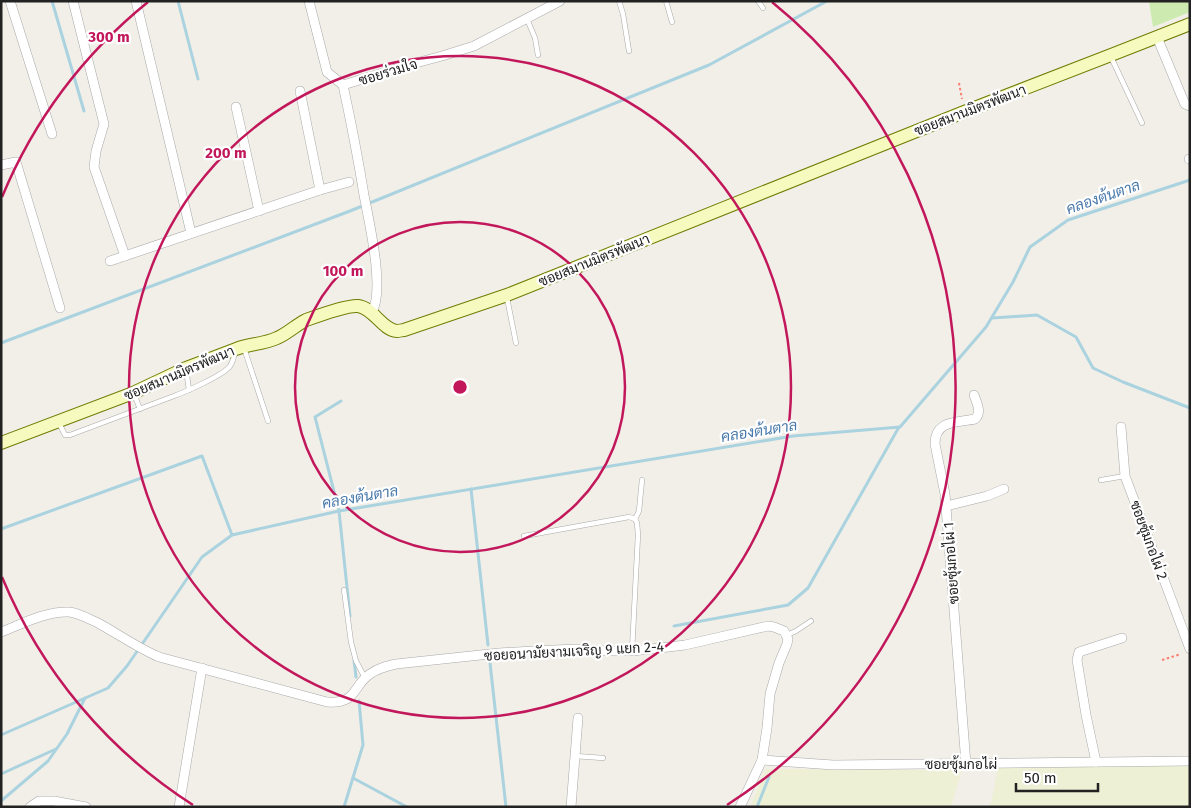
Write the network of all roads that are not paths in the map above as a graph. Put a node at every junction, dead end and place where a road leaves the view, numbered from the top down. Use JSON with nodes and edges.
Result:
{"nodes":[{"id":1,"x":10,"y":1,"type":"edge"},
{"id":2,"x":74,"y":1,"type":"edge"},
{"id":3,"x":136,"y":1,"type":"edge"},
{"id":4,"x":309,"y":1,"type":"edge"},
{"id":5,"x":560,"y":1,"type":"edge"},
{"id":6,"x":619,"y":1,"type":"edge"},
{"id":7,"x":666,"y":1,"type":"edge"},
{"id":8,"x":758,"y":1,"type":"edge"},
{"id":9,"x":763,"y":8,"type":"dead end"},
{"id":10,"x":527,"y":19,"type":"junction"},
{"id":11,"x":672,"y":22,"type":"dead end"},
{"id":12,"x":1190,"y":24,"type":"edge"},
{"id":13,"x":1157,"y":37,"type":"junction"},
{"id":14,"x":629,"y":51,"type":"dead end"},
{"id":15,"x":538,"y":55,"type":"dead end"},
{"id":16,"x":1111,"y":55,"type":"junction"},
{"id":17,"x":343,"y":86,"type":"junction"},
{"id":18,"x":300,"y":91,"type":"dead end"},
{"id":19,"x":1190,"y":106,"type":"edge"},
{"id":20,"x":236,"y":107,"type":"dead end"},
{"id":21,"x":1142,"y":123,"type":"dead end"},
{"id":22,"x":52,"y":134,"type":"dead end"},
{"id":23,"x":1,"y":165,"type":"edge"},
{"id":24,"x":349,"y":182,"type":"dead end"},
{"id":25,"x":320,"y":190,"type":"junction"},
{"id":26,"x":258,"y":211,"type":"junction"},
{"id":27,"x":191,"y":233,"type":"junction"},
{"id":28,"x":125,"y":256,"type":"junction"},
{"id":29,"x":110,"y":261,"type":"dead end"},
{"id":30,"x":507,"y":295,"type":"junction"},
{"id":31,"x":60,"y":308,"type":"dead end"},
{"id":32,"x":372,"y":312,"type":"junction"},
{"id":33,"x":516,"y":343,"type":"dead end"},
{"id":34,"x":240,"y":347,"type":"junction"},
{"id":35,"x":186,"y":368,"type":"junction"},
{"id":36,"x":189,"y":390,"type":"junction"},
{"id":37,"x":134,"y":393,"type":"junction"},
{"id":38,"x":974,"y":395,"type":"dead end"},
{"id":39,"x":140,"y":409,"type":"junction"},
{"id":40,"x":268,"y":421,"type":"dead end"},
{"id":41,"x":58,"y":422,"type":"junction"},
{"id":42,"x":1121,"y":428,"type":"dead end"},
{"id":43,"x":1,"y":443,"type":"edge"},
{"id":44,"x":1125,"y":476,"type":"junction"},
{"id":45,"x":642,"y":480,"type":"dead end"},
{"id":46,"x":1101,"y":480,"type":"dead end"},
{"id":47,"x":1004,"y":489,"type":"dead end"},
{"id":48,"x":946,"y":506,"type":"junction"},
{"id":49,"x":635,"y":519,"type":"junction"},
{"id":50,"x":524,"y":536,"type":"dead end"},
{"id":51,"x":344,"y":590,"type":"dead end"},
{"id":52,"x":811,"y":621,"type":"dead end"},
{"id":53,"x":1,"y":632,"type":"edge"},
{"id":54,"x":786,"y":635,"type":"junction"},
{"id":55,"x":1122,"y":638,"type":"dead end"},
{"id":56,"x":1190,"y":649,"type":"edge"},
{"id":57,"x":632,"y":650,"type":"junction"},
{"id":58,"x":202,"y":668,"type":"junction"},
{"id":59,"x":365,"y":678,"type":"junction"},
{"id":60,"x":578,"y":718,"type":"dead end"},
{"id":61,"x":575,"y":756,"type":"junction"},
{"id":62,"x":603,"y":758,"type":"dead end"},
{"id":63,"x":762,"y":760,"type":"junction"},
{"id":64,"x":1190,"y":761,"type":"edge"},
{"id":65,"x":1096,"y":762,"type":"junction"},
{"id":66,"x":966,"y":764,"type":"junction"},
{"id":67,"x":58,"y":804,"type":"edge"},
{"id":68,"x":30,"y":807,"type":"edge"},
{"id":69,"x":86,"y":807,"type":"edge"},
{"id":70,"x":178,"y":807,"type":"edge"},
{"id":71,"x":571,"y":807,"type":"edge"},
{"id":72,"x":740,"y":807,"type":"edge"}],
"edges":[{"from":1,"to":22,"type":"street"},
{"from":2,"to":28,"type":"street"},
{"from":3,"to":27,"type":"street"},
{"from":4,"to":17,"type":"street"},
{"from":5,"to":10,"type":"street","name":"ซอยร่วมใจ"},
{"from":6,"to":14,"type":"lane"},
{"from":7,"to":11,"type":"lane"},
{"from":8,"to":9,"type":"lane"},
{"from":10,"to":15,"type":"lane"},
{"from":10,"to":17,"type":"street","name":"ซอยร่วมใจ"},
{"from":12,"to":13,"type":"street","name":"ซอยสมานมิตรพัฒนา"},
{"from":13,"to":16,"type":"street","name":"ซอยสมานมิตรพัฒนา"},
{"from":13,"to":19,"type":"street"},
{"from":16,"to":21,"type":"lane"},
{"from":16,"to":30,"type":"street","name":"ซอยสมานมิตรพัฒนา"},
{"from":17,"to":32,"type":"street","name":"ซอยร่วมใจ"},
{"from":18,"to":25,"type":"street"},
{"from":20,"to":26,"type":"street"},
{"from":23,"to":31,"type":"street"},
{"from":24,"to":25,"type":"street"},
{"from":25,"to":26,"type":"street"},
{"from":26,"to":27,"type":"street"},
{"from":27,"to":28,"type":"street"},
{"from":28,"to":29,"type":"street"},
{"from":30,"to":32,"type":"street","name":"ซอยสมานมิตรพัฒนา"},
{"from":30,"to":33,"type":"lane"},
{"from":32,"to":34,"type":"street","name":"ซอยสมานมิตรพัฒนา"},
{"from":34,"to":35,"type":"street","name":"ซอยสมานมิตรพัฒนา"},
{"from":34,"to":36,"type":"lane"},
{"from":34,"to":40,"type":"lane"},
{"from":35,"to":36,"type":"lane"},
{"from":35,"to":37,"type":"street","name":"ซอยสมานมิตรพัฒนา"},
{"from":36,"to":39,"type":"lane"},
{"from":37,"to":39,"type":"lane"},
{"from":37,"to":41,"type":"street","name":"ซอยสมานมิตรพัฒนา"},
{"from":38,"to":48,"type":"street","name":"ซอยซุ้มกอไผ่ 1"},
{"from":39,"to":41,"type":"lane"},
{"from":41,"to":43,"type":"street","name":"ซอยสมานมิตรพัฒนา"},
{"from":42,"to":44,"type":"street","name":"ซอยซุ้มกอไผ่ 2"},
{"from":44,"to":46,"type":"lane"},
{"from":44,"to":56,"type":"street","name":"ซอยซุ้มกอไผ่ 2"},
{"from":45,"to":49,"type":"lane"},
{"from":47,"to":48,"type":"street"},
{"from":48,"to":66,"type":"street","name":"ซอยซุ้มกอไผ่ 1"},
{"from":49,"to":50,"type":"lane"},
{"from":49,"to":57,"type":"lane"},
{"from":51,"to":59,"type":"lane"},
{"from":52,"to":54,"type":"lane"},
{"from":53,"to":58,"type":"street","name":"ซอยอนามัยงามเจริญ 9 แยก 2-4"},
{"from":54,"to":57,"type":"street","name":"ซอยอนามัยงามเจริญ 9 แยก 2-4"},
{"from":54,"to":63,"type":"street"},
{"from":55,"to":65,"type":"street"},
{"from":57,"to":59,"type":"street","name":"ซอยอนามัยงามเจริญ 9 แยก 2-4"},
{"from":58,"to":59,"type":"street","name":"ซอยอนามัยงามเจริญ 9 แยก 2-4"},
{"from":58,"to":70,"type":"street"},
{"from":60,"to":61,"type":"street"},
{"from":61,"to":62,"type":"lane"},
{"from":61,"to":71,"type":"street"},
{"from":63,"to":66,"type":"street","name":"ซอยซุ้มกอไผ่"},
{"from":63,"to":72,"type":"street"},
{"from":64,"to":65,"type":"street","name":"ซอยซุ้มกอไผ่"},
{"from":65,"to":66,"type":"street","name":"ซอยซุ้มกอไผ่"},
{"from":67,"to":68,"type":"street"},
{"from":67,"to":69,"type":"street"}]}
